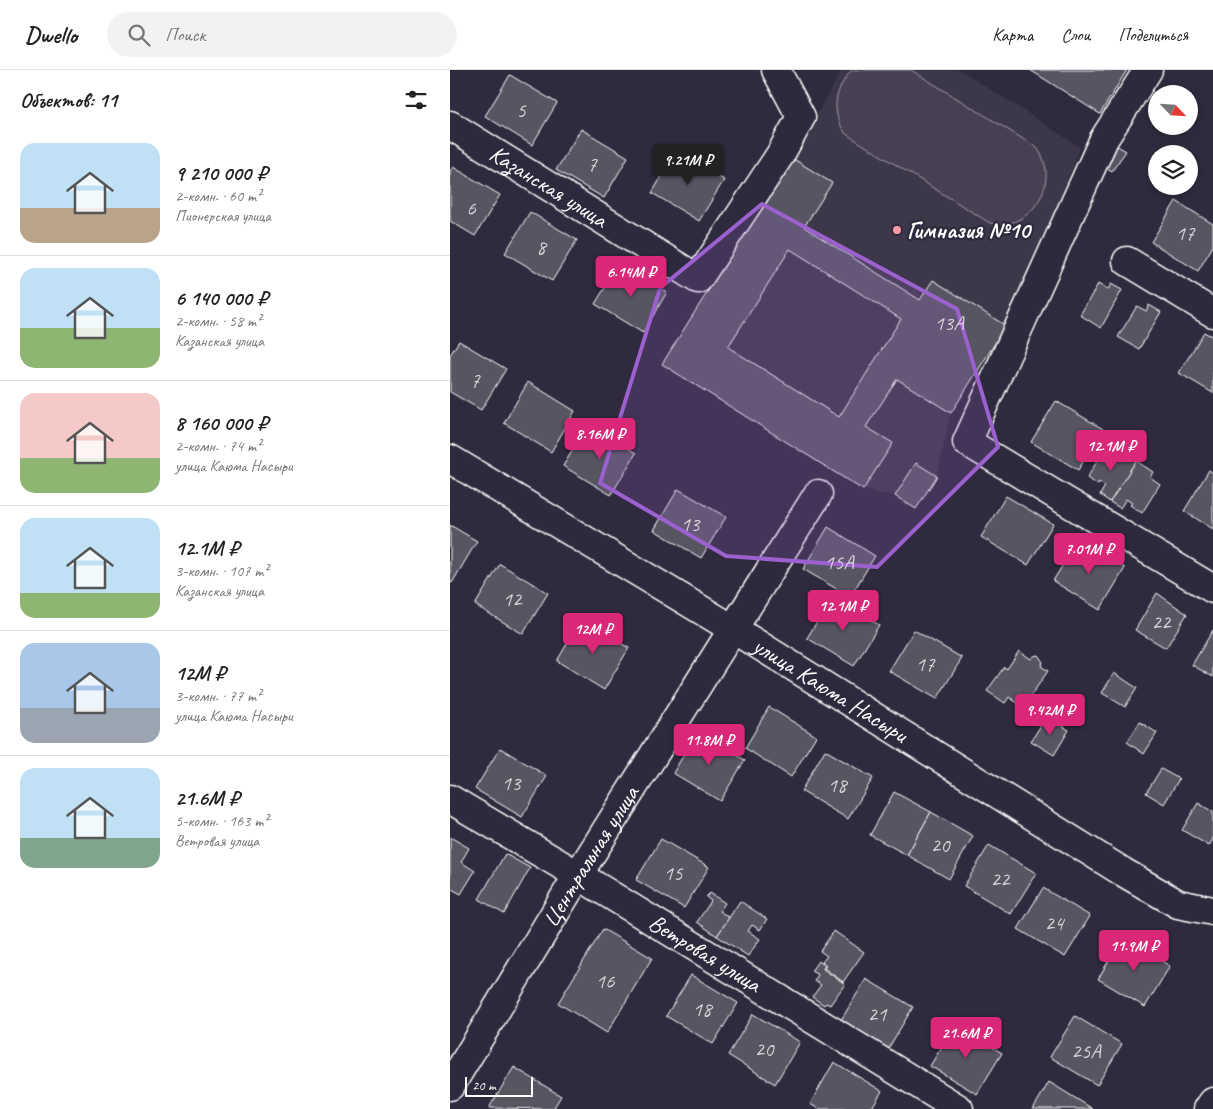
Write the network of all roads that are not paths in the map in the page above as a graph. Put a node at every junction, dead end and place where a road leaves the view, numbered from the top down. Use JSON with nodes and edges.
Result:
{"nodes":[{"id":1,"x":776,"y":70,"type":"edge"},
{"id":2,"x":1148,"y":70,"type":"edge"},
{"id":3,"x":450,"y":125,"type":"edge"},
{"id":4,"x":1127,"y":261,"type":"dead end"},
{"id":5,"x":1213,"y":313,"type":"edge"},
{"id":6,"x":450,"y":459,"type":"edge"},
{"id":7,"x":818,"y":494,"type":"dead end"},
{"id":8,"x":1213,"y":589,"type":"edge"},
{"id":9,"x":733,"y":629,"type":"junction"},
{"id":10,"x":450,"y":799,"type":"edge"},
{"id":11,"x":578,"y":875,"type":"junction"},
{"id":12,"x":1213,"y":912,"type":"edge"},
{"id":13,"x":450,"y":1086,"type":"edge"},
{"id":14,"x":1213,"y":1102,"type":"edge"},
{"id":15,"x":959,"y":1109,"type":"edge"},
{"id":16,"x":1208,"y":1109,"type":"edge"}],
"edges":[{"from":1,"to":3,"type":"street","name":"Казанская улица"},
{"from":2,"to":8,"type":"street"},
{"from":4,"to":5,"type":"street"},
{"from":6,"to":9,"type":"street","name":"улица Каюма Насыри"},
{"from":7,"to":9,"type":"street","name":"Центральная улица"},
{"from":9,"to":11,"type":"street","name":"Центральная улица"},
{"from":9,"to":12,"type":"street","name":"улица Каюма Насыри"},
{"from":10,"to":11,"type":"street","name":"Ветровая улица"},
{"from":11,"to":13,"type":"street","name":"Центральная улица"},
{"from":11,"to":15,"type":"street","name":"Ветровая улица"},
{"from":14,"to":16,"type":"street"}]}
